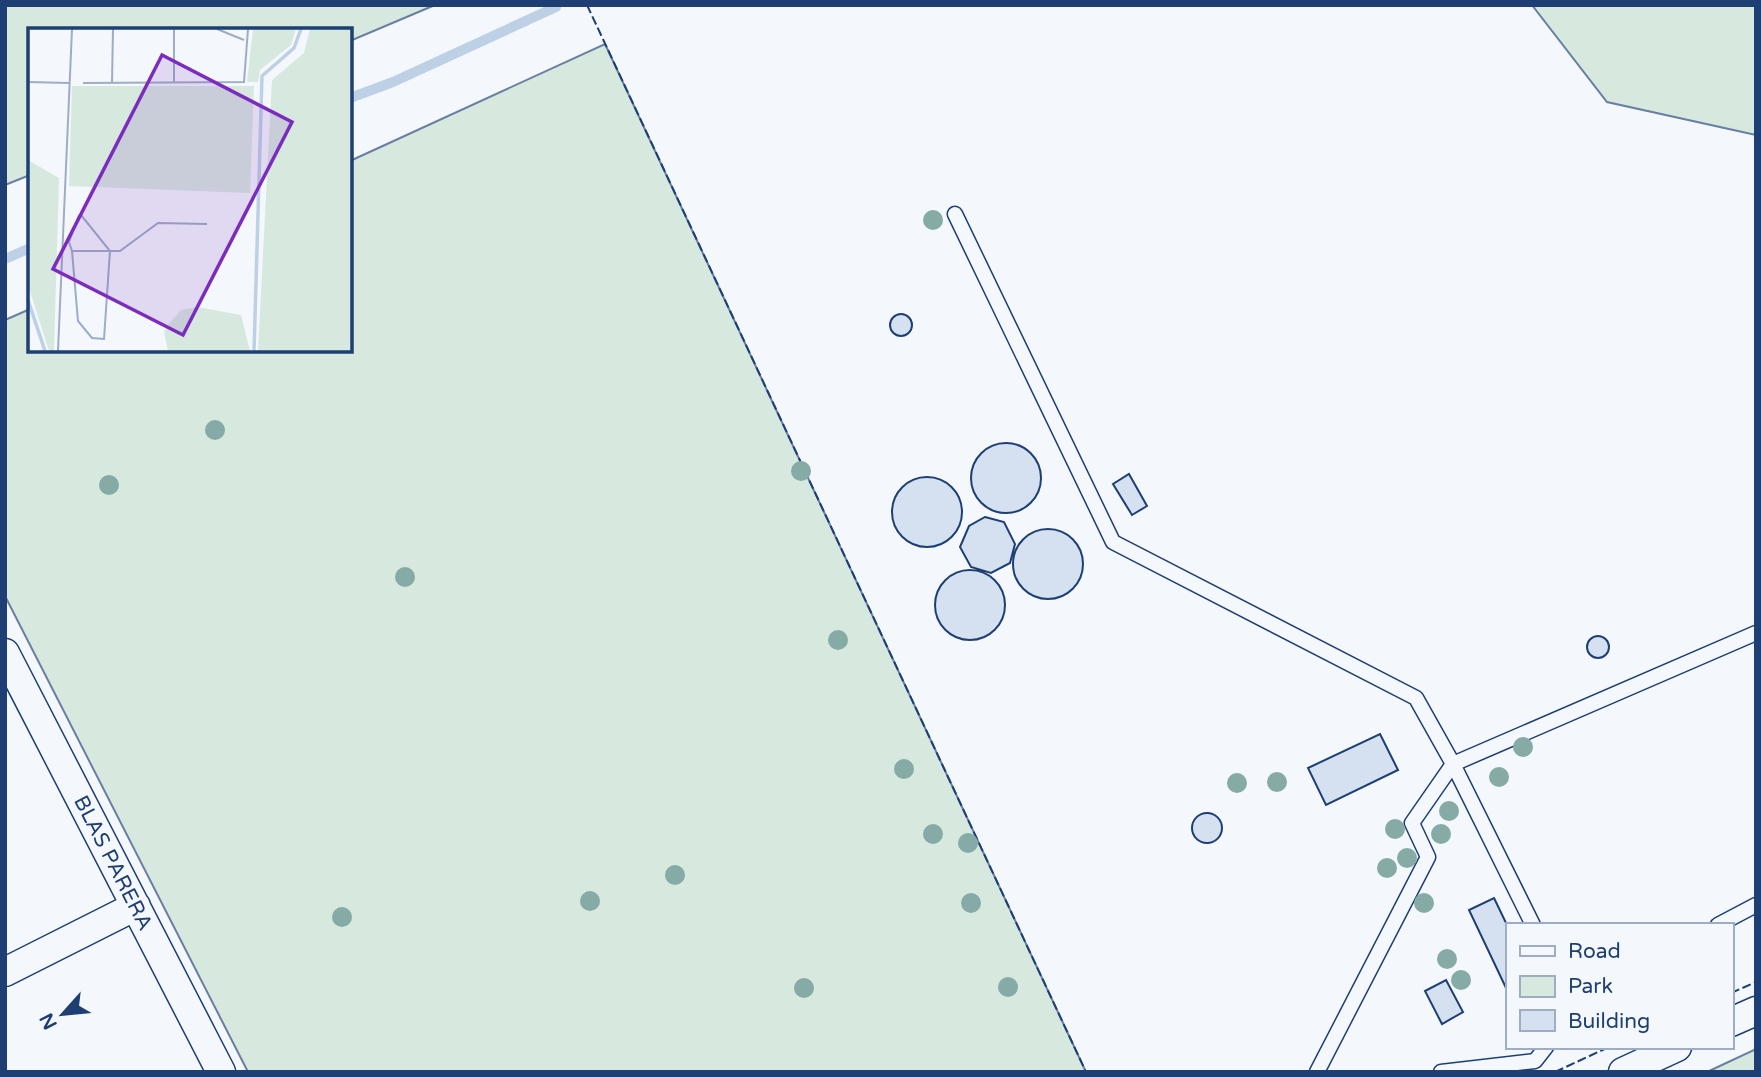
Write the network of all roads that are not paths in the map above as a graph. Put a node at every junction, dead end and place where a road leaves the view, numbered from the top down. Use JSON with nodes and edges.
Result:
{"nodes":[{"id":1,"x":955,"y":214,"type":"dead end"},
{"id":2,"x":1756,"y":633,"type":"edge"},
{"id":3,"x":5,"y":653,"type":"edge"},
{"id":4,"x":1453,"y":764,"type":"junction"},
{"id":5,"x":1756,"y":905,"type":"edge"},
{"id":6,"x":136,"y":906,"type":"junction"},
{"id":7,"x":1532,"y":923,"type":"edge"},
{"id":8,"x":1722,"y":923,"type":"edge"},
{"id":9,"x":5,"y":972,"type":"edge"},
{"id":10,"x":1756,"y":1011,"type":"edge"},
{"id":11,"x":1733,"y":1021,"type":"edge"},
{"id":12,"x":1544,"y":1049,"type":"edge"},
{"id":13,"x":1672,"y":1049,"type":"edge"},
{"id":14,"x":221,"y":1072,"type":"edge"},
{"id":15,"x":1317,"y":1072,"type":"edge"},
{"id":16,"x":1441,"y":1072,"type":"edge"},
{"id":17,"x":1623,"y":1072,"type":"edge"}],
"edges":[{"from":1,"to":4,"type":"lane"},
{"from":2,"to":4,"type":"lane"},
{"from":3,"to":6,"type":"street","name":"BLAS PARERA"},
{"from":4,"to":7,"type":"lane"},
{"from":4,"to":15,"type":"lane"},
{"from":5,"to":8,"type":"lane"},
{"from":6,"to":9,"type":"street"},
{"from":6,"to":14,"type":"street","name":"BLAS PARERA"},
{"from":10,"to":11,"type":"street"},
{"from":12,"to":16,"type":"lane"},
{"from":13,"to":17,"type":"street"}]}
